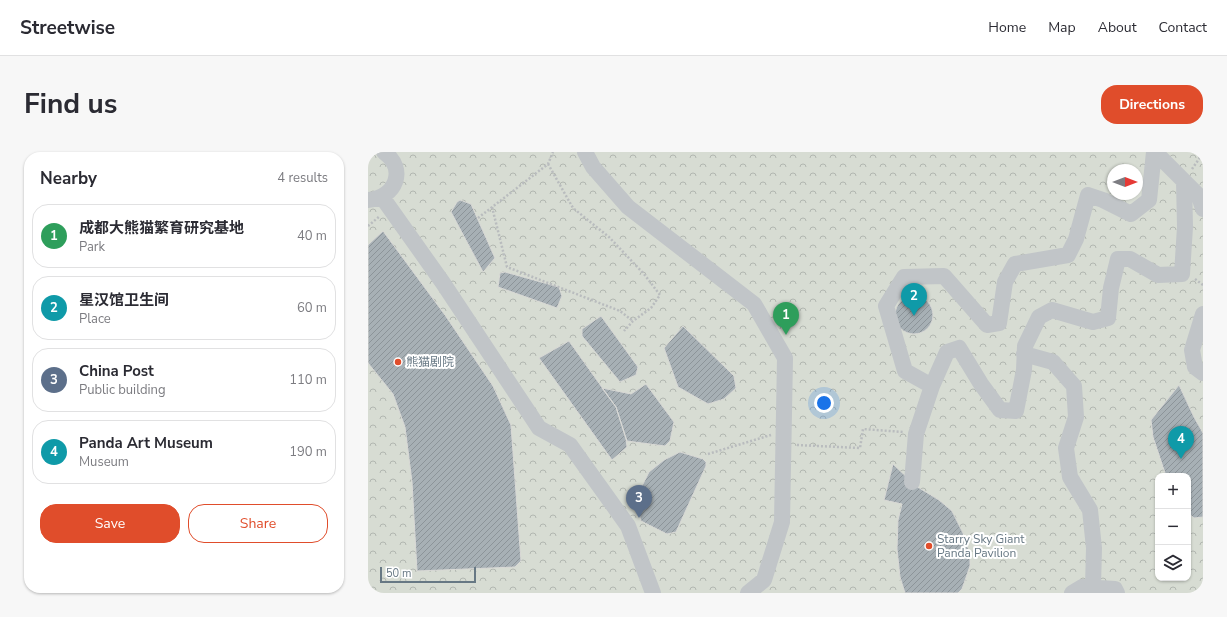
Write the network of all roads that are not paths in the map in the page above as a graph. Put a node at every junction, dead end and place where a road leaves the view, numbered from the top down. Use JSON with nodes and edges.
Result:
{"nodes":[{"id":1,"x":384,"y":152,"type":"edge"},
{"id":2,"x":585,"y":152,"type":"edge"},
{"id":3,"x":1154,"y":152,"type":"edge"},
{"id":4,"x":1184,"y":181,"type":"junction"},
{"id":5,"x":375,"y":199,"type":"edge"},
{"id":6,"x":1203,"y":209,"type":"edge"},
{"id":7,"x":1203,"y":314,"type":"edge"},
{"id":8,"x":1024,"y":354,"type":"junction"},
{"id":9,"x":1203,"y":373,"type":"edge"},
{"id":10,"x":932,"y":386,"type":"junction"},
{"id":11,"x":912,"y":482,"type":"dead end"},
{"id":12,"x":1093,"y":587,"type":"junction"},
{"id":13,"x":653,"y":593,"type":"edge"},
{"id":14,"x":748,"y":593,"type":"edge"},
{"id":15,"x":1072,"y":593,"type":"edge"},
{"id":16,"x":1117,"y":593,"type":"edge"}],
"edges":[{"from":1,"to":5,"type":"lane"},
{"from":2,"to":14,"type":"lane"},
{"from":3,"to":4,"type":"lane"},
{"from":3,"to":10,"type":"lane"},
{"from":4,"to":6,"type":"lane"},
{"from":4,"to":8,"type":"lane"},
{"from":5,"to":13,"type":"lane"},
{"from":7,"to":9,"type":"lane"},
{"from":8,"to":10,"type":"lane"},
{"from":8,"to":12,"type":"lane"},
{"from":10,"to":11,"type":"lane"},
{"from":12,"to":15,"type":"lane"},
{"from":12,"to":16,"type":"lane"}]}
